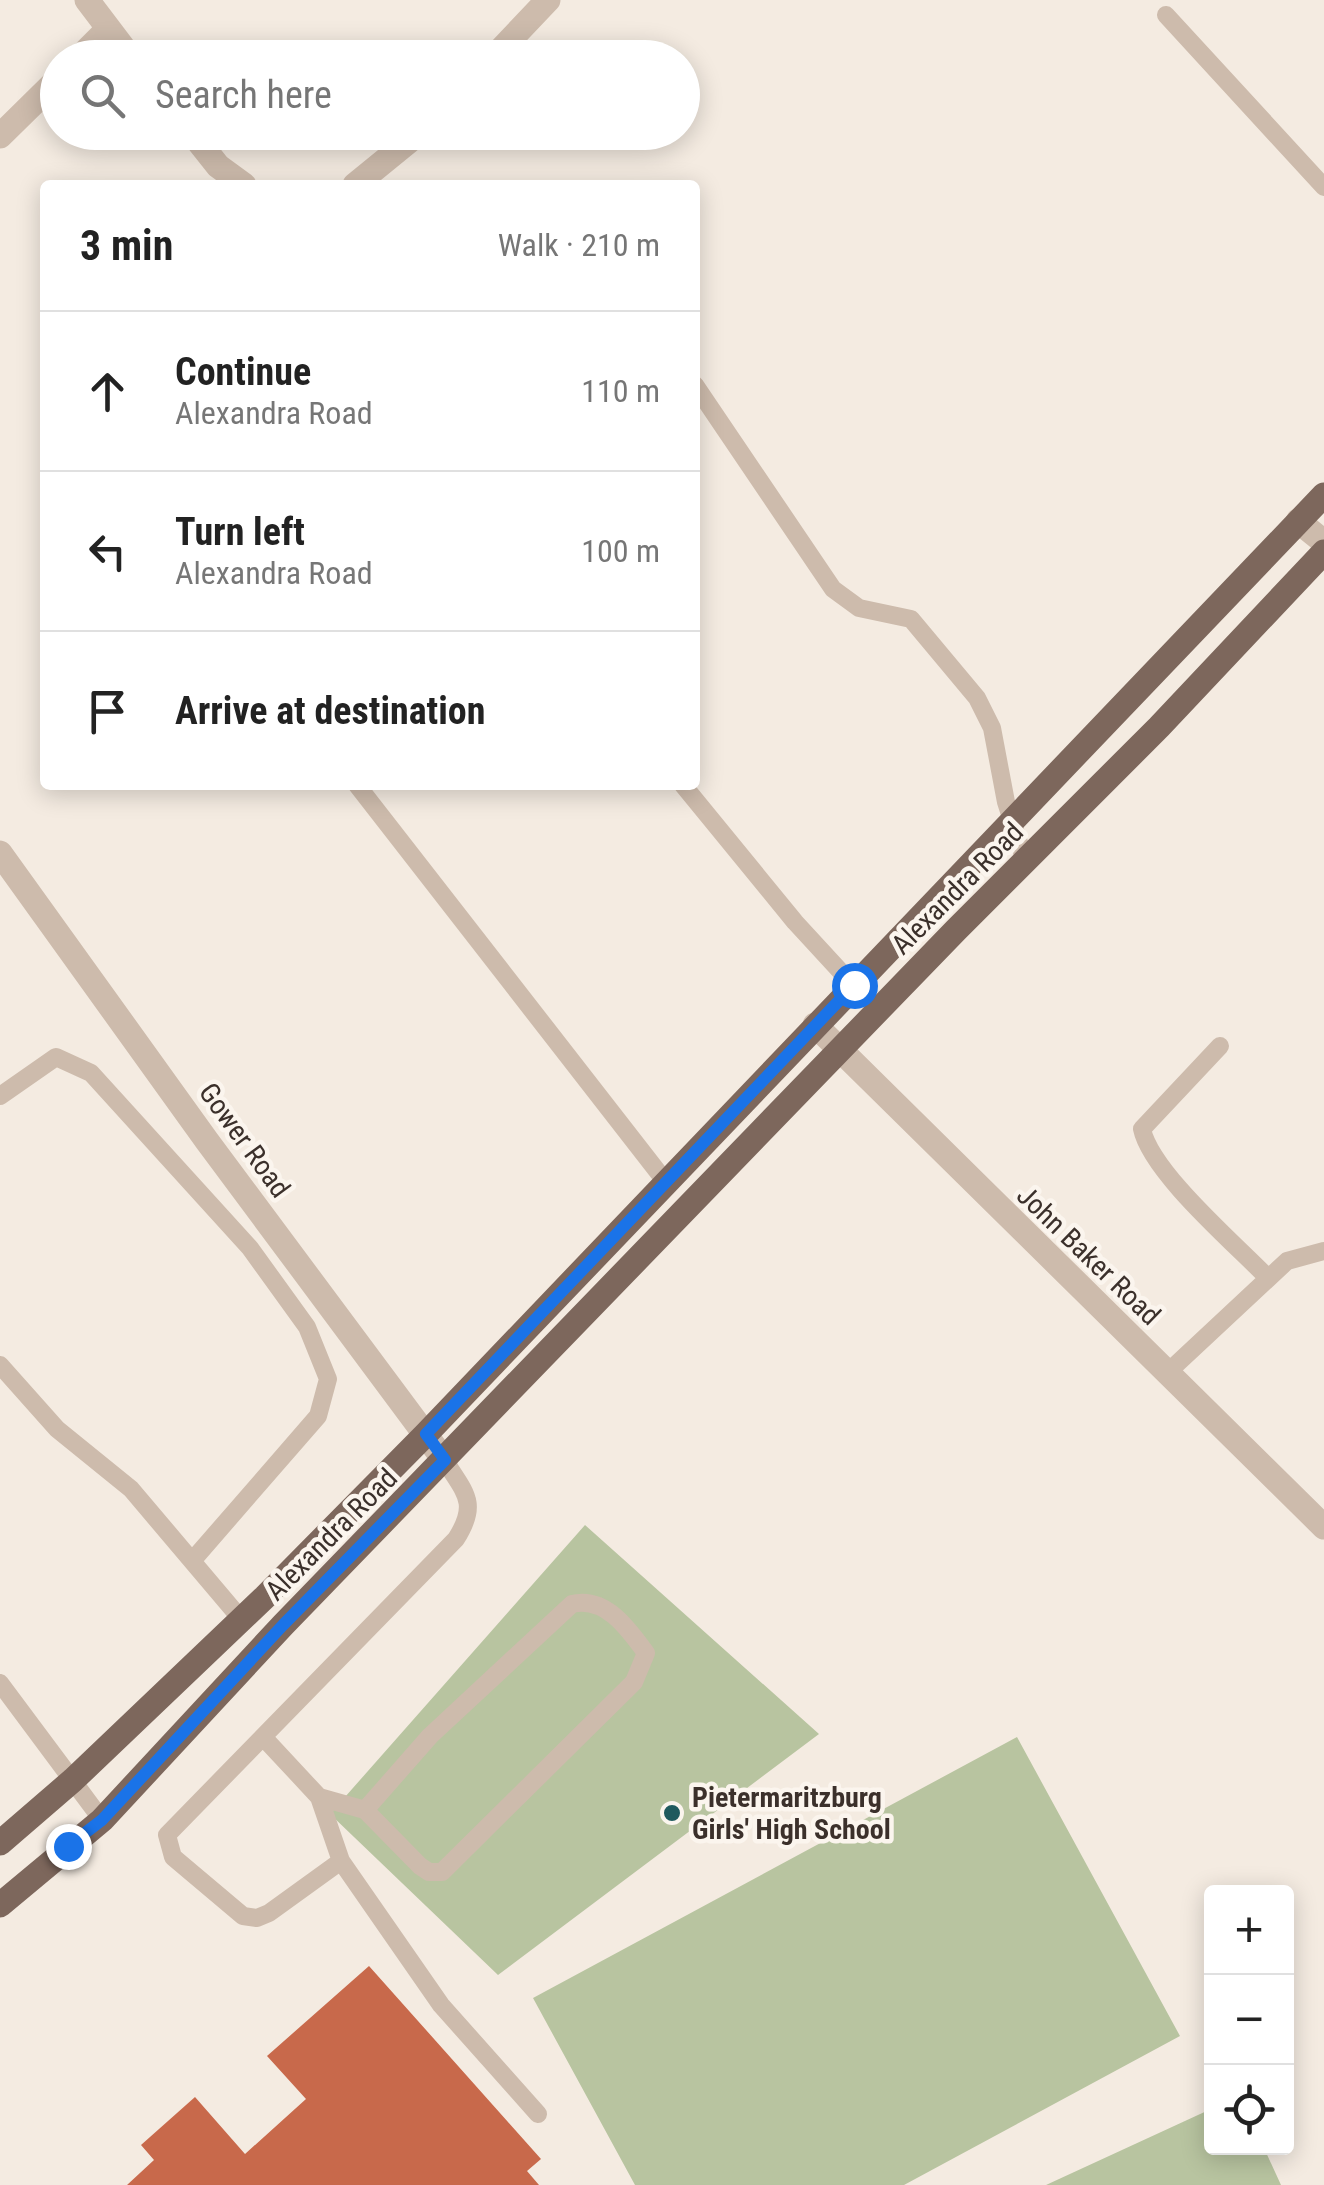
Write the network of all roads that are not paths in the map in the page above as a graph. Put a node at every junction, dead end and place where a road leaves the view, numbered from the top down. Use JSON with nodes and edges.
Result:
{"nodes":[{"id":1,"x":88,"y":0,"type":"edge"},
{"id":2,"x":548,"y":0,"type":"edge"},
{"id":3,"x":1166,"y":15,"type":"dead end"},
{"id":4,"x":108,"y":29,"type":"junction"},
{"id":5,"x":97,"y":40,"type":"edge"},
{"id":6,"x":117,"y":40,"type":"edge"},
{"id":7,"x":510,"y":40,"type":"edge"},
{"id":8,"x":40,"y":97,"type":"edge"},
{"id":9,"x":0,"y":136,"type":"edge"},
{"id":10,"x":205,"y":150,"type":"edge"},
{"id":11,"x":398,"y":150,"type":"edge"},
{"id":12,"x":237,"y":180,"type":"edge"},
{"id":13,"x":361,"y":180,"type":"edge"},
{"id":14,"x":1324,"y":186,"type":"edge"},
{"id":15,"x":700,"y":393,"type":"edge"},
{"id":16,"x":1324,"y":495,"type":"edge"},
{"id":17,"x":1298,"y":520,"type":"junction"},
{"id":18,"x":1324,"y":542,"type":"edge"},
{"id":19,"x":1324,"y":552,"type":"edge"},
{"id":20,"x":360,"y":790,"type":"edge"},
{"id":21,"x":687,"y":790,"type":"edge"},
{"id":22,"x":1013,"y":822,"type":"junction"},
{"id":23,"x":0,"y":853,"type":"edge"},
{"id":24,"x":1025,"y":861,"type":"junction"},
{"id":25,"x":854,"y":985,"type":"junction"},
{"id":26,"x":815,"y":1025,"type":"junction"},
{"id":27,"x":1220,"y":1046,"type":"dead end"},
{"id":28,"x":840,"y":1052,"type":"junction"},
{"id":29,"x":0,"y":1096,"type":"edge"},
{"id":30,"x":665,"y":1181,"type":"junction"},
{"id":31,"x":1324,"y":1251,"type":"edge"},
{"id":32,"x":1267,"y":1278,"type":"junction"},
{"id":33,"x":0,"y":1365,"type":"edge"},
{"id":34,"x":1167,"y":1373,"type":"junction"},
{"id":35,"x":426,"y":1434,"type":"junction"},
{"id":36,"x":445,"y":1460,"type":"junction"},
{"id":37,"x":1324,"y":1526,"type":"edge"},
{"id":38,"x":192,"y":1560,"type":"junction"},
{"id":39,"x":241,"y":1619,"type":"junction"},
{"id":40,"x":0,"y":1682,"type":"edge"},
{"id":41,"x":264,"y":1738,"type":"junction"},
{"id":42,"x":73,"y":1780,"type":"junction"},
{"id":43,"x":319,"y":1796,"type":"junction"},
{"id":44,"x":365,"y":1810,"type":"junction"},
{"id":45,"x":102,"y":1820,"type":"junction"},
{"id":46,"x":0,"y":1843,"type":"edge"},
{"id":47,"x":342,"y":1861,"type":"junction"},
{"id":48,"x":0,"y":1905,"type":"edge"},
{"id":49,"x":538,"y":2114,"type":"dead end"}],
"edges":[{"from":1,"to":4,"type":"street"},
{"from":2,"to":7,"type":"street"},
{"from":3,"to":14,"type":"lane"},
{"from":4,"to":5,"type":"street"},
{"from":4,"to":6,"type":"street"},
{"from":8,"to":9,"type":"street"},
{"from":10,"to":12,"type":"street"},
{"from":11,"to":13,"type":"street"},
{"from":15,"to":22,"type":"lane"},
{"from":16,"to":17,"type":"main road","name":"Alexandra Road"},
{"from":17,"to":18,"type":"street"},
{"from":17,"to":22,"type":"main road","name":"Alexandra Road"},
{"from":19,"to":24,"type":"main road","name":"Alexandra Road"},
{"from":20,"to":30,"type":"lane"},
{"from":21,"to":25,"type":"lane"},
{"from":22,"to":24,"type":"lane"},
{"from":22,"to":25,"type":"main road","name":"Alexandra Road"},
{"from":23,"to":35,"type":"street","name":"Gower Road"},
{"from":24,"to":28,"type":"main road","name":"Alexandra Road"},
{"from":25,"to":26,"type":"main road","name":"Alexandra Road"},
{"from":26,"to":28,"type":"street","name":"John Baker Road"},
{"from":26,"to":30,"type":"main road","name":"Alexandra Road"},
{"from":27,"to":32,"type":"lane"},
{"from":28,"to":34,"type":"street","name":"John Baker Road"},
{"from":28,"to":36,"type":"main road","name":"Alexandra Road"},
{"from":29,"to":38,"type":"lane"},
{"from":30,"to":35,"type":"main road","name":"Alexandra Road"},
{"from":31,"to":32,"type":"lane"},
{"from":32,"to":34,"type":"lane"},
{"from":33,"to":38,"type":"lane"},
{"from":34,"to":37,"type":"street","name":"John Baker Road"},
{"from":35,"to":36,"type":"street","name":"Gower Road"},
{"from":35,"to":39,"type":"main road","name":"Alexandra Road"},
{"from":36,"to":41,"type":"lane"},
{"from":36,"to":45,"type":"main road","name":"Alexandra Road"},
{"from":38,"to":39,"type":"lane"},
{"from":39,"to":42,"type":"main road","name":"Alexandra Road"},
{"from":40,"to":42,"type":"lane"},
{"from":41,"to":43,"type":"lane"},
{"from":41,"to":47,"type":"lane"},
{"from":42,"to":45,"type":"lane"},
{"from":42,"to":46,"type":"main road","name":"Alexandra Road"},
{"from":43,"to":44,"type":"lane"},
{"from":43,"to":47,"type":"lane"},
{"from":44,"to":44,"type":"lane"},
{"from":45,"to":48,"type":"main road","name":"Alexandra Road"},
{"from":47,"to":49,"type":"lane"}]}
